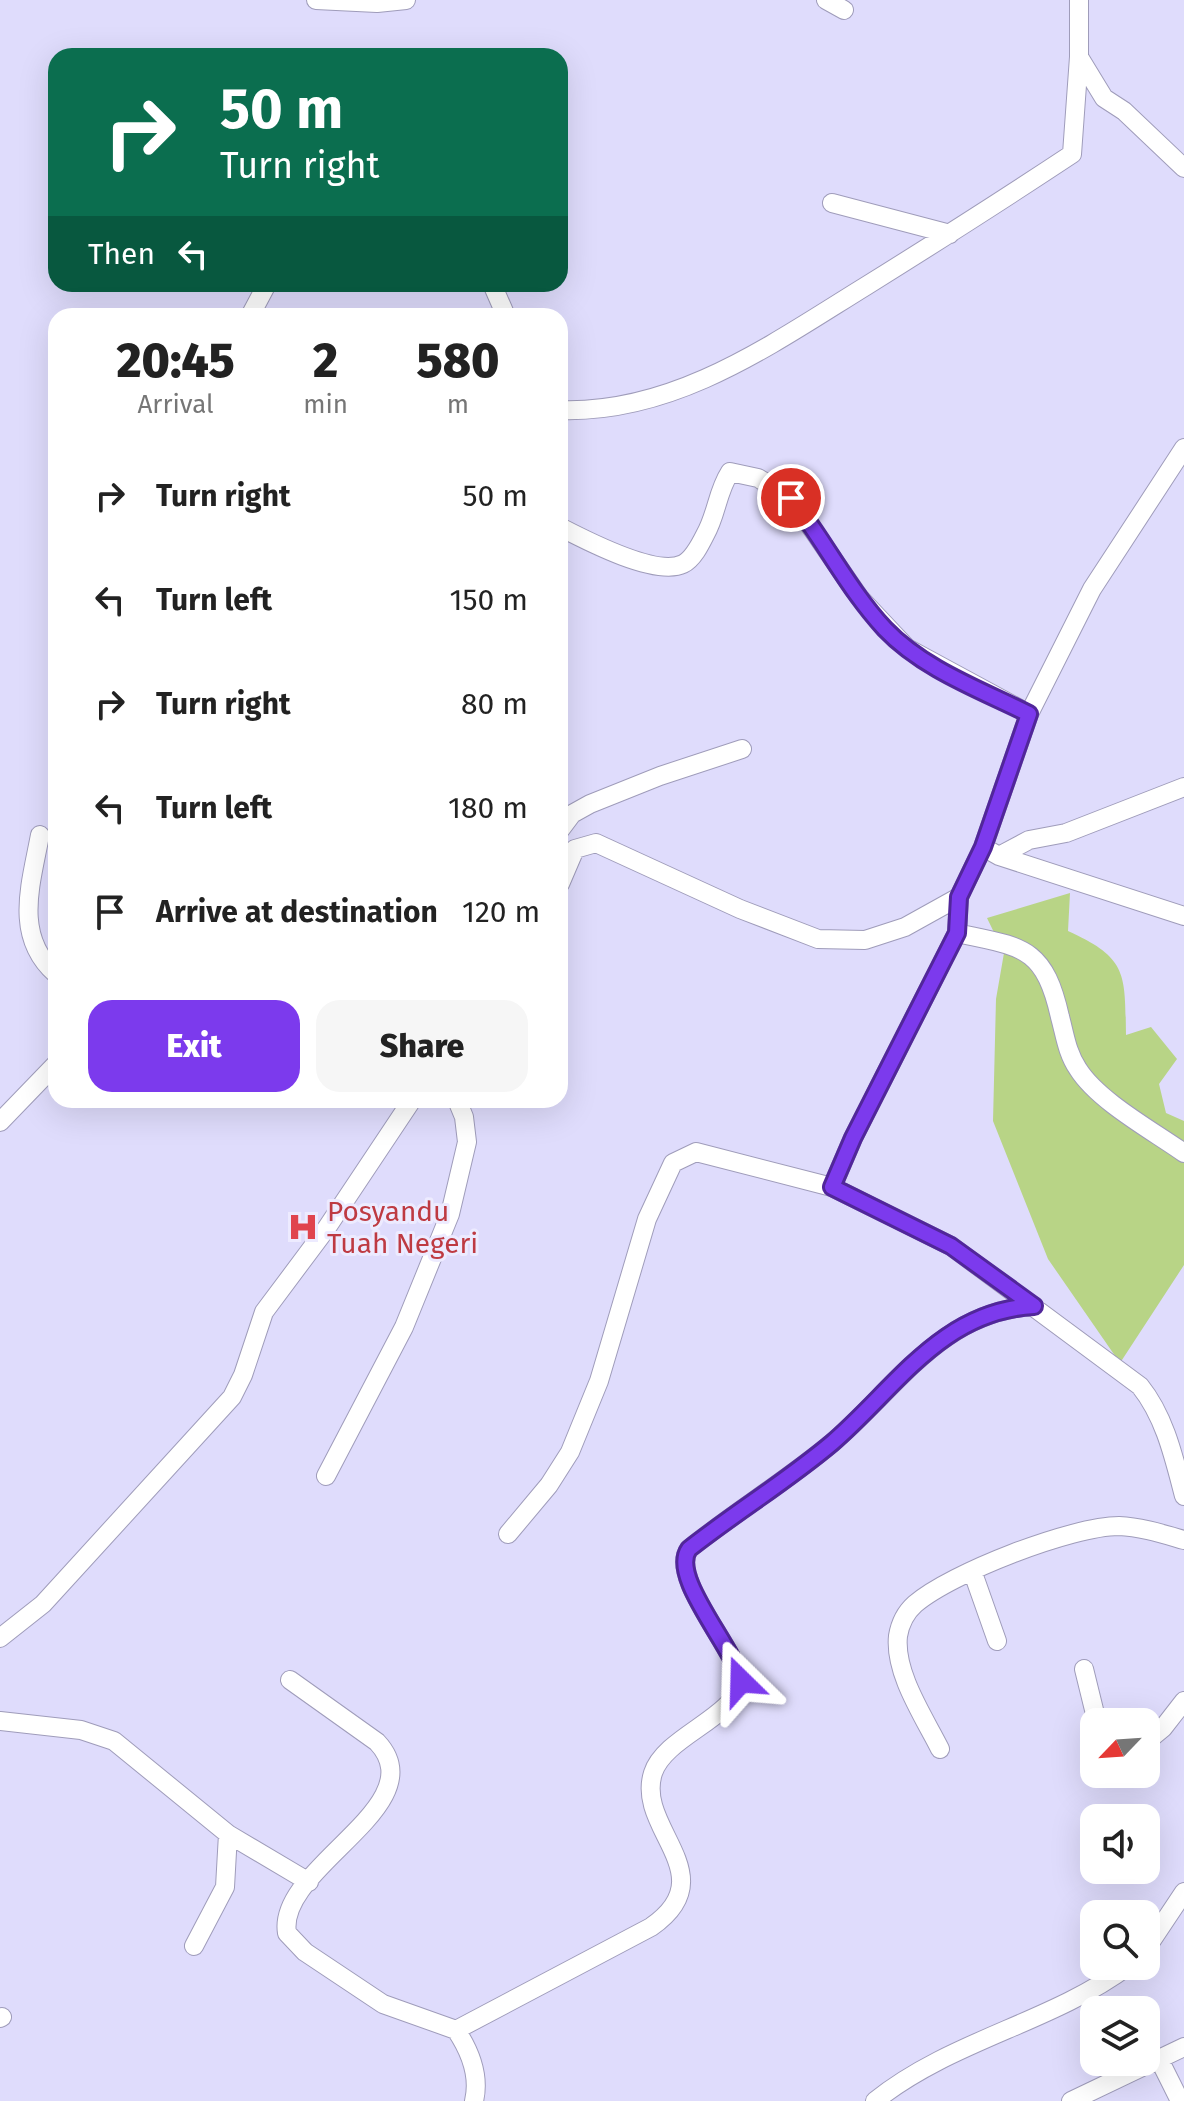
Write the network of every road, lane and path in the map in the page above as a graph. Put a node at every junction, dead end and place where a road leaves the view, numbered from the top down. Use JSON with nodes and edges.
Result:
{"nodes":[{"id":1,"x":316,"y":0,"type":"edge"},
{"id":2,"x":406,"y":0,"type":"edge"},
{"id":3,"x":826,"y":0,"type":"edge"},
{"id":4,"x":1079,"y":0,"type":"edge"},
{"id":5,"x":844,"y":10,"type":"dead end"},
{"id":6,"x":1079,"y":57,"type":"junction"},
{"id":7,"x":1184,"y":168,"type":"edge"},
{"id":8,"x":832,"y":203,"type":"dead end"},
{"id":9,"x":950,"y":234,"type":"junction"},
{"id":10,"x":568,"y":410,"type":"edge"},
{"id":11,"x":1184,"y":448,"type":"edge"},
{"id":12,"x":568,"y":531,"type":"edge"},
{"id":13,"x":1029,"y":714,"type":"junction"},
{"id":14,"x":742,"y":749,"type":"dead end"},
{"id":15,"x":1184,"y":787,"type":"edge"},
{"id":16,"x":568,"y":819,"type":"edge"},
{"id":17,"x":40,"y":835,"type":"dead end"},
{"id":18,"x":568,"y":843,"type":"edge"},
{"id":19,"x":575,"y":849,"type":"junction"},
{"id":20,"x":991,"y":851,"type":"junction"},
{"id":21,"x":568,"y":865,"type":"edge"},
{"id":22,"x":959,"y":897,"type":"junction"},
{"id":23,"x":1184,"y":916,"type":"edge"},
{"id":24,"x":957,"y":933,"type":"junction"},
{"id":25,"x":48,"y":964,"type":"edge"},
{"id":26,"x":48,"y":1072,"type":"edge"},
{"id":27,"x":407,"y":1108,"type":"edge"},
{"id":28,"x":460,"y":1108,"type":"edge"},
{"id":29,"x":0,"y":1122,"type":"edge"},
{"id":30,"x":1184,"y":1153,"type":"edge"},
{"id":31,"x":832,"y":1187,"type":"junction"},
{"id":32,"x":1034,"y":1306,"type":"junction"},
{"id":33,"x":326,"y":1476,"type":"dead end"},
{"id":34,"x":1184,"y":1496,"type":"edge"},
{"id":35,"x":508,"y":1534,"type":"dead end"},
{"id":36,"x":1184,"y":1540,"type":"edge"},
{"id":37,"x":973,"y":1573,"type":"junction"},
{"id":38,"x":0,"y":1638,"type":"edge"},
{"id":39,"x":997,"y":1641,"type":"dead end"},
{"id":40,"x":1084,"y":1669,"type":"dead end"},
{"id":41,"x":290,"y":1680,"type":"dead end"},
{"id":42,"x":1184,"y":1701,"type":"edge"},
{"id":43,"x":1094,"y":1708,"type":"edge"},
{"id":44,"x":0,"y":1721,"type":"edge"},
{"id":45,"x":1160,"y":1730,"type":"edge"},
{"id":46,"x":940,"y":1749,"type":"dead end"},
{"id":47,"x":228,"y":1834,"type":"junction"},
{"id":48,"x":309,"y":1882,"type":"junction"},
{"id":49,"x":1184,"y":1892,"type":"edge"},
{"id":50,"x":1160,"y":1928,"type":"edge"},
{"id":51,"x":194,"y":1946,"type":"dead end"},
{"id":52,"x":1106,"y":1980,"type":"edge"},
{"id":53,"x":456,"y":2030,"type":"junction"},
{"id":54,"x":1184,"y":2047,"type":"edge"},
{"id":55,"x":1160,"y":2059,"type":"edge"},
{"id":56,"x":1160,"y":2061,"type":"edge"},
{"id":57,"x":1123,"y":2076,"type":"edge"},
{"id":58,"x":474,"y":2101,"type":"edge"},
{"id":59,"x":875,"y":2101,"type":"edge"},
{"id":60,"x":1071,"y":2101,"type":"edge"},
{"id":61,"x":1180,"y":2101,"type":"edge"}],
"edges":[{"from":1,"to":2,"type":"street"},
{"from":3,"to":5,"type":"street"},
{"from":4,"to":6,"type":"street"},
{"from":6,"to":7,"type":"street"},
{"from":6,"to":9,"type":"street"},
{"from":8,"to":9,"type":"street"},
{"from":9,"to":10,"type":"street"},
{"from":11,"to":13,"type":"street"},
{"from":12,"to":13,"type":"street"},
{"from":13,"to":20,"type":"street"},
{"from":14,"to":16,"type":"street"},
{"from":15,"to":20,"type":"street"},
{"from":17,"to":25,"type":"street"},
{"from":18,"to":19,"type":"street"},
{"from":19,"to":21,"type":"street"},
{"from":19,"to":22,"type":"street"},
{"from":20,"to":22,"type":"street"},
{"from":20,"to":23,"type":"street"},
{"from":22,"to":24,"type":"street"},
{"from":24,"to":30,"type":"street"},
{"from":24,"to":31,"type":"street"},
{"from":26,"to":29,"type":"street"},
{"from":27,"to":38,"type":"street"},
{"from":28,"to":33,"type":"street"},
{"from":31,"to":32,"type":"street"},
{"from":31,"to":35,"type":"street"},
{"from":32,"to":34,"type":"street"},
{"from":32,"to":53,"type":"street"},
{"from":36,"to":37,"type":"street"},
{"from":37,"to":39,"type":"street"},
{"from":37,"to":46,"type":"street"},
{"from":40,"to":43,"type":"street"},
{"from":41,"to":48,"type":"street"},
{"from":42,"to":45,"type":"street"},
{"from":44,"to":47,"type":"street"},
{"from":47,"to":48,"type":"street"},
{"from":47,"to":51,"type":"street"},
{"from":48,"to":53,"type":"street"},
{"from":49,"to":50,"type":"street"},
{"from":52,"to":59,"type":"street"},
{"from":53,"to":58,"type":"street"},
{"from":54,"to":55,"type":"street"},
{"from":56,"to":61,"type":"street"},
{"from":57,"to":60,"type":"street"}]}
